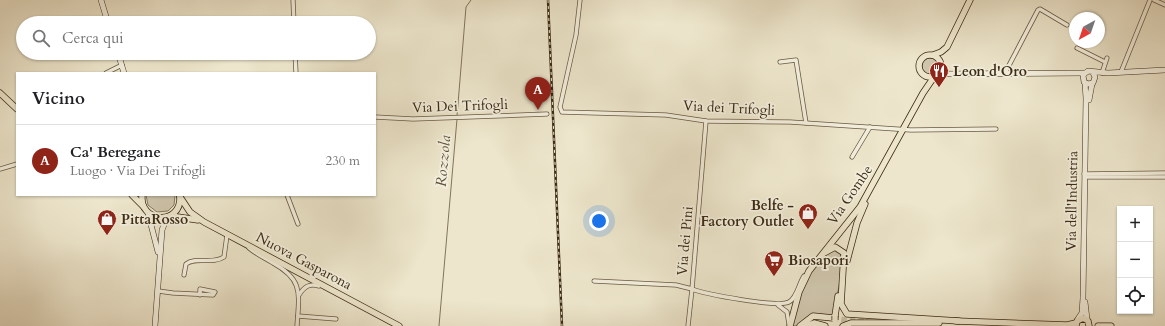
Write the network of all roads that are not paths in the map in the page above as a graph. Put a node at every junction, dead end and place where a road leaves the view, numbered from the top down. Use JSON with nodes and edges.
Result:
{"nodes":[{"id":1,"x":101,"y":0,"type":"edge"},
{"id":2,"x":294,"y":0,"type":"edge"},
{"id":3,"x":580,"y":0,"type":"edge"},
{"id":4,"x":970,"y":0,"type":"edge"},
{"id":5,"x":1150,"y":0,"type":"edge"},
{"id":6,"x":1154,"y":0,"type":"edge"},
{"id":7,"x":1165,"y":5,"type":"edge"},
{"id":8,"x":106,"y":16,"type":"edge"},
{"id":9,"x":294,"y":16,"type":"edge"},
{"id":10,"x":1067,"y":25,"type":"dead end"},
{"id":11,"x":947,"y":47,"type":"junction"},
{"id":12,"x":1077,"y":48,"type":"dead end"},
{"id":13,"x":933,"y":55,"type":"junction"},
{"id":14,"x":120,"y":60,"type":"edge"},
{"id":15,"x":295,"y":60,"type":"edge"},
{"id":16,"x":780,"y":62,"type":"dead end"},
{"id":17,"x":122,"y":65,"type":"junction"},
{"id":18,"x":941,"y":65,"type":"junction"},
{"id":19,"x":1165,"y":70,"type":"edge"},
{"id":20,"x":920,"y":71,"type":"junction"},
{"id":21,"x":108,"y":72,"type":"edge"},
{"id":22,"x":124,"y":72,"type":"edge"},
{"id":23,"x":296,"y":72,"type":"edge"},
{"id":24,"x":1069,"y":72,"type":"junction"},
{"id":25,"x":1120,"y":72,"type":"junction"},
{"id":26,"x":948,"y":73,"type":"junction"},
{"id":27,"x":1006,"y":73,"type":"junction"},
{"id":28,"x":1084,"y":73,"type":"junction"},
{"id":29,"x":1093,"y":73,"type":"junction"},
{"id":30,"x":1105,"y":73,"type":"junction"},
{"id":31,"x":936,"y":75,"type":"junction"},
{"id":32,"x":1083,"y":81,"type":"junction"},
{"id":33,"x":1093,"y":82,"type":"junction"},
{"id":34,"x":0,"y":93,"type":"edge"},
{"id":35,"x":923,"y":93,"type":"junction"},
{"id":36,"x":16,"y":108,"type":"edge"},
{"id":37,"x":547,"y":114,"type":"dead end"},
{"id":38,"x":376,"y":117,"type":"edge"},
{"id":39,"x":706,"y":121,"type":"junction"},
{"id":40,"x":806,"y":123,"type":"junction"},
{"id":41,"x":870,"y":127,"type":"junction"},
{"id":42,"x":904,"y":128,"type":"junction"},
{"id":43,"x":996,"y":130,"type":"dead end"},
{"id":44,"x":852,"y":156,"type":"dead end"},
{"id":45,"x":16,"y":164,"type":"edge"},
{"id":46,"x":0,"y":169,"type":"edge"},
{"id":47,"x":1165,"y":173,"type":"edge"},
{"id":48,"x":1086,"y":175,"type":"junction"},
{"id":49,"x":1165,"y":177,"type":"edge"},
{"id":50,"x":872,"y":189,"type":"junction"},
{"id":51,"x":133,"y":196,"type":"edge"},
{"id":52,"x":142,"y":196,"type":"edge"},
{"id":53,"x":180,"y":196,"type":"edge"},
{"id":54,"x":287,"y":196,"type":"edge"},
{"id":55,"x":143,"y":206,"type":"junction"},
{"id":56,"x":148,"y":213,"type":"junction"},
{"id":57,"x":169,"y":217,"type":"junction"},
{"id":58,"x":204,"y":222,"type":"junction"},
{"id":59,"x":298,"y":224,"type":"dead end"},
{"id":60,"x":227,"y":234,"type":"junction"},
{"id":61,"x":242,"y":242,"type":"junction"},
{"id":62,"x":159,"y":258,"type":"junction"},
{"id":63,"x":809,"y":271,"type":"junction"},
{"id":64,"x":184,"y":275,"type":"dead end"},
{"id":65,"x":843,"y":278,"type":"junction"},
{"id":66,"x":594,"y":282,"type":"dead end"},
{"id":67,"x":692,"y":289,"type":"junction"},
{"id":68,"x":158,"y":290,"type":"junction"},
{"id":69,"x":200,"y":295,"type":"dead end"},
{"id":70,"x":299,"y":295,"type":"junction"},
{"id":71,"x":776,"y":304,"type":"junction"},
{"id":72,"x":361,"y":305,"type":"junction"},
{"id":73,"x":298,"y":316,"type":"junction"},
{"id":74,"x":336,"y":319,"type":"dead end"},
{"id":75,"x":834,"y":320,"type":"edge"},
{"id":76,"x":880,"y":321,"type":"dead end"},
{"id":77,"x":959,"y":321,"type":"junction"},
{"id":78,"x":393,"y":322,"type":"junction"},
{"id":79,"x":1088,"y":322,"type":"edge"},
{"id":80,"x":1074,"y":324,"type":"edge"},
{"id":81,"x":155,"y":326,"type":"edge"},
{"id":82,"x":297,"y":326,"type":"edge"},
{"id":83,"x":399,"y":326,"type":"edge"},
{"id":84,"x":402,"y":326,"type":"edge"},
{"id":85,"x":688,"y":326,"type":"edge"},
{"id":86,"x":789,"y":326,"type":"edge"},
{"id":87,"x":800,"y":326,"type":"edge"},
{"id":88,"x":806,"y":326,"type":"edge"},
{"id":89,"x":825,"y":326,"type":"edge"},
{"id":90,"x":843,"y":326,"type":"edge"},
{"id":91,"x":1099,"y":326,"type":"edge"},
{"id":92,"x":1111,"y":326,"type":"edge"}],
"edges":[{"from":1,"to":8,"type":"street"},
{"from":2,"to":9,"type":"street"},
{"from":3,"to":39,"type":"street","name":"Via dei Trifogli"},
{"from":4,"to":11,"type":"main road"},
{"from":5,"to":25,"type":"street"},
{"from":6,"to":7,"type":"street"},
{"from":10,"to":27,"type":"street"},
{"from":11,"to":13,"type":"main road"},
{"from":11,"to":18,"type":"main road"},
{"from":12,"to":30,"type":"street"},
{"from":13,"to":18,"type":"main road"},
{"from":13,"to":20,"type":"main road"},
{"from":14,"to":17,"type":"street"},
{"from":15,"to":23,"type":"street"},
{"from":16,"to":40,"type":"street"},
{"from":17,"to":21,"type":"street"},
{"from":17,"to":22,"type":"street"},
{"from":18,"to":26,"type":"street"},
{"from":18,"to":31,"type":"main road"},
{"from":19,"to":25,"type":"street"},
{"from":20,"to":31,"type":"main road"},
{"from":20,"to":35,"type":"main road"},
{"from":24,"to":27,"type":"street"},
{"from":24,"to":28,"type":"street"},
{"from":24,"to":32,"type":"street"},
{"from":25,"to":30,"type":"street"},
{"from":26,"to":27,"type":"street"},
{"from":26,"to":31,"type":"street"},
{"from":28,"to":29,"type":"street"},
{"from":28,"to":32,"type":"street"},
{"from":29,"to":30,"type":"street"},
{"from":29,"to":33,"type":"street"},
{"from":30,"to":33,"type":"street"},
{"from":31,"to":35,"type":"main road","name":"Via Gombe"},
{"from":32,"to":33,"type":"street"},
{"from":32,"to":48,"type":"street","name":"Via dell'Industria"},
{"from":33,"to":48,"type":"street","name":"Via dell'Industria"},
{"from":34,"to":36,"type":"main road"},
{"from":35,"to":42,"type":"main road","name":"Via Gombe"},
{"from":37,"to":38,"type":"street","name":"Via Dei Trifogli"},
{"from":39,"to":40,"type":"street","name":"Via dei Trifogli"},
{"from":39,"to":67,"type":"street","name":"Via dei Pini"},
{"from":40,"to":41,"type":"street","name":"Via dei Trifogli"},
{"from":41,"to":42,"type":"street","name":"Via dei Trifogli"},
{"from":41,"to":44,"type":"street"},
{"from":42,"to":43,"type":"street","name":"Via dei Trifogli"},
{"from":42,"to":50,"type":"main road","name":"Via Gombe"},
{"from":45,"to":46,"type":"street"},
{"from":47,"to":48,"type":"street"},
{"from":48,"to":49,"type":"street"},
{"from":48,"to":79,"type":"street","name":"Via dell'Industria"},
{"from":48,"to":80,"type":"street","name":"Via dell'Industria"},
{"from":50,"to":63,"type":"main road","name":"Via Gombe"},
{"from":50,"to":65,"type":"main road"},
{"from":51,"to":55,"type":"main road"},
{"from":52,"to":55,"type":"main road"},
{"from":53,"to":57,"type":"main road","name":"Nuova Gasparona"},
{"from":53,"to":58,"type":"main road","name":"Nuova Gasparona"},
{"from":54,"to":59,"type":"street"},
{"from":55,"to":56,"type":"main road"},
{"from":56,"to":57,"type":"main road","name":"Nuova Gasparona"},
{"from":56,"to":62,"type":"street"},
{"from":57,"to":58,"type":"main road","name":"Nuova Gasparona"},
{"from":57,"to":62,"type":"street"},
{"from":58,"to":60,"type":"main road","name":"Nuova Gasparona"},
{"from":60,"to":61,"type":"main road","name":"Nuova Gasparona"},
{"from":60,"to":64,"type":"street"},
{"from":61,"to":70,"type":"street"},
{"from":61,"to":72,"type":"main road","name":"Nuova Gasparona"},
{"from":62,"to":68,"type":"street"},
{"from":63,"to":65,"type":"main road"},
{"from":63,"to":71,"type":"street"},
{"from":63,"to":86,"type":"main road","name":"Via Gombe"},
{"from":65,"to":75,"type":"main road"},
{"from":65,"to":77,"type":"main road"},
{"from":66,"to":67,"type":"street","name":"Via dei Pini"},
{"from":67,"to":71,"type":"street"},
{"from":67,"to":85,"type":"street"},
{"from":68,"to":69,"type":"street"},
{"from":68,"to":81,"type":"street"},
{"from":70,"to":72,"type":"street"},
{"from":70,"to":73,"type":"street"},
{"from":71,"to":86,"type":"street"},
{"from":72,"to":78,"type":"main road","name":"Nuova Gasparona"},
{"from":73,"to":74,"type":"street"},
{"from":73,"to":82,"type":"street"},
{"from":75,"to":87,"type":"main road"},
{"from":76,"to":77,"type":"main road"},
{"from":77,"to":80,"type":"main road"},
{"from":77,"to":90,"type":"main road"},
{"from":78,"to":83,"type":"main road","name":"Nuova Gasparona"},
{"from":78,"to":84,"type":"main road","name":"Nuova Gasparona"},
{"from":79,"to":80,"type":"main road"},
{"from":79,"to":91,"type":"main road"},
{"from":88,"to":89,"type":"main road"},
{"from":91,"to":92,"type":"main road"}]}
